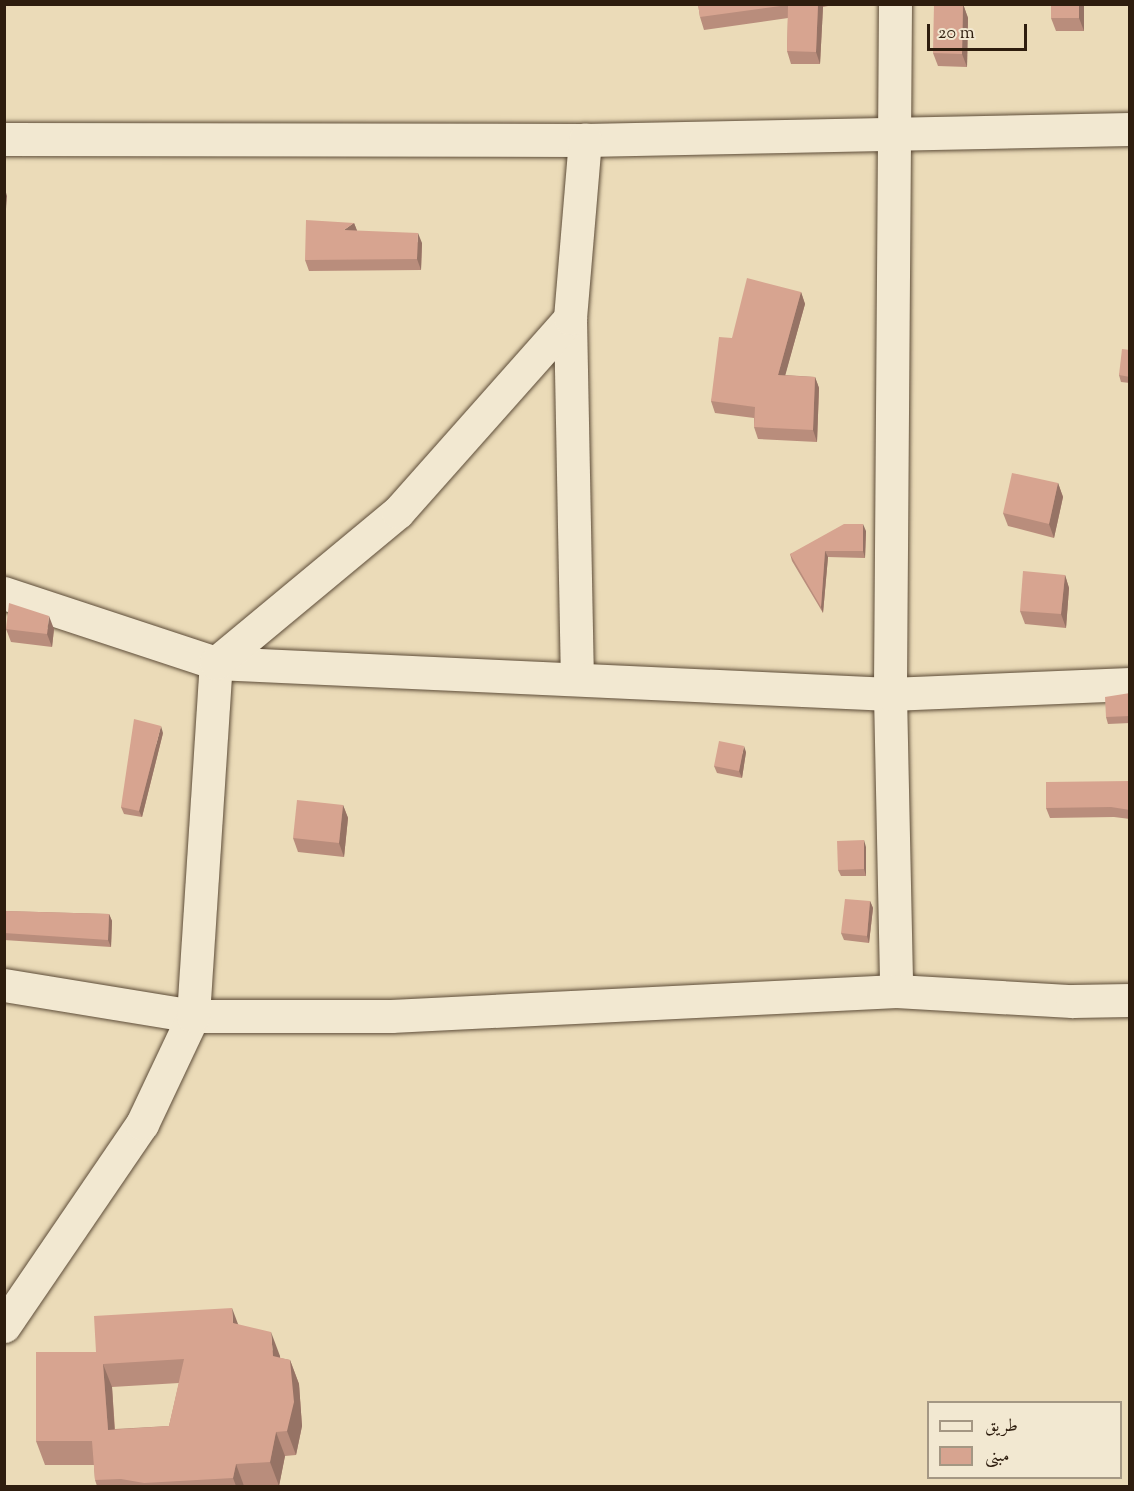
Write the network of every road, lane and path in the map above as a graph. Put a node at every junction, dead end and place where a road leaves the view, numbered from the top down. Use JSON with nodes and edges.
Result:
{"nodes":[{"id":1,"x":895,"y":4,"type":"edge"},
{"id":2,"x":1130,"y":129,"type":"edge"},
{"id":3,"x":894,"y":134,"type":"junction"},
{"id":4,"x":4,"y":139,"type":"edge"},
{"id":5,"x":585,"y":140,"type":"junction"},
{"id":6,"x":570,"y":318,"type":"junction"},
{"id":7,"x":4,"y":593,"type":"edge"},
{"id":8,"x":216,"y":663,"type":"junction"},
{"id":9,"x":577,"y":679,"type":"junction"},
{"id":10,"x":1130,"y":684,"type":"edge"},
{"id":11,"x":890,"y":694,"type":"junction"},
{"id":12,"x":4,"y":985,"type":"edge"},
{"id":13,"x":896,"y":991,"type":"junction"},
{"id":14,"x":1130,"y":1000,"type":"edge"},
{"id":15,"x":193,"y":1016,"type":"junction"},
{"id":16,"x":4,"y":1326,"type":"edge"}],
"edges":[{"from":1,"to":3,"type":"street"},
{"from":2,"to":3,"type":"street"},
{"from":3,"to":5,"type":"street"},
{"from":3,"to":11,"type":"street"},
{"from":4,"to":5,"type":"street"},
{"from":5,"to":6,"type":"street"},
{"from":6,"to":8,"type":"street"},
{"from":6,"to":9,"type":"street"},
{"from":7,"to":8,"type":"street"},
{"from":8,"to":9,"type":"street"},
{"from":8,"to":15,"type":"street"},
{"from":9,"to":11,"type":"street"},
{"from":10,"to":11,"type":"street"},
{"from":11,"to":13,"type":"street"},
{"from":12,"to":15,"type":"street"},
{"from":13,"to":14,"type":"street"},
{"from":13,"to":15,"type":"street"},
{"from":15,"to":16,"type":"street"}]}
